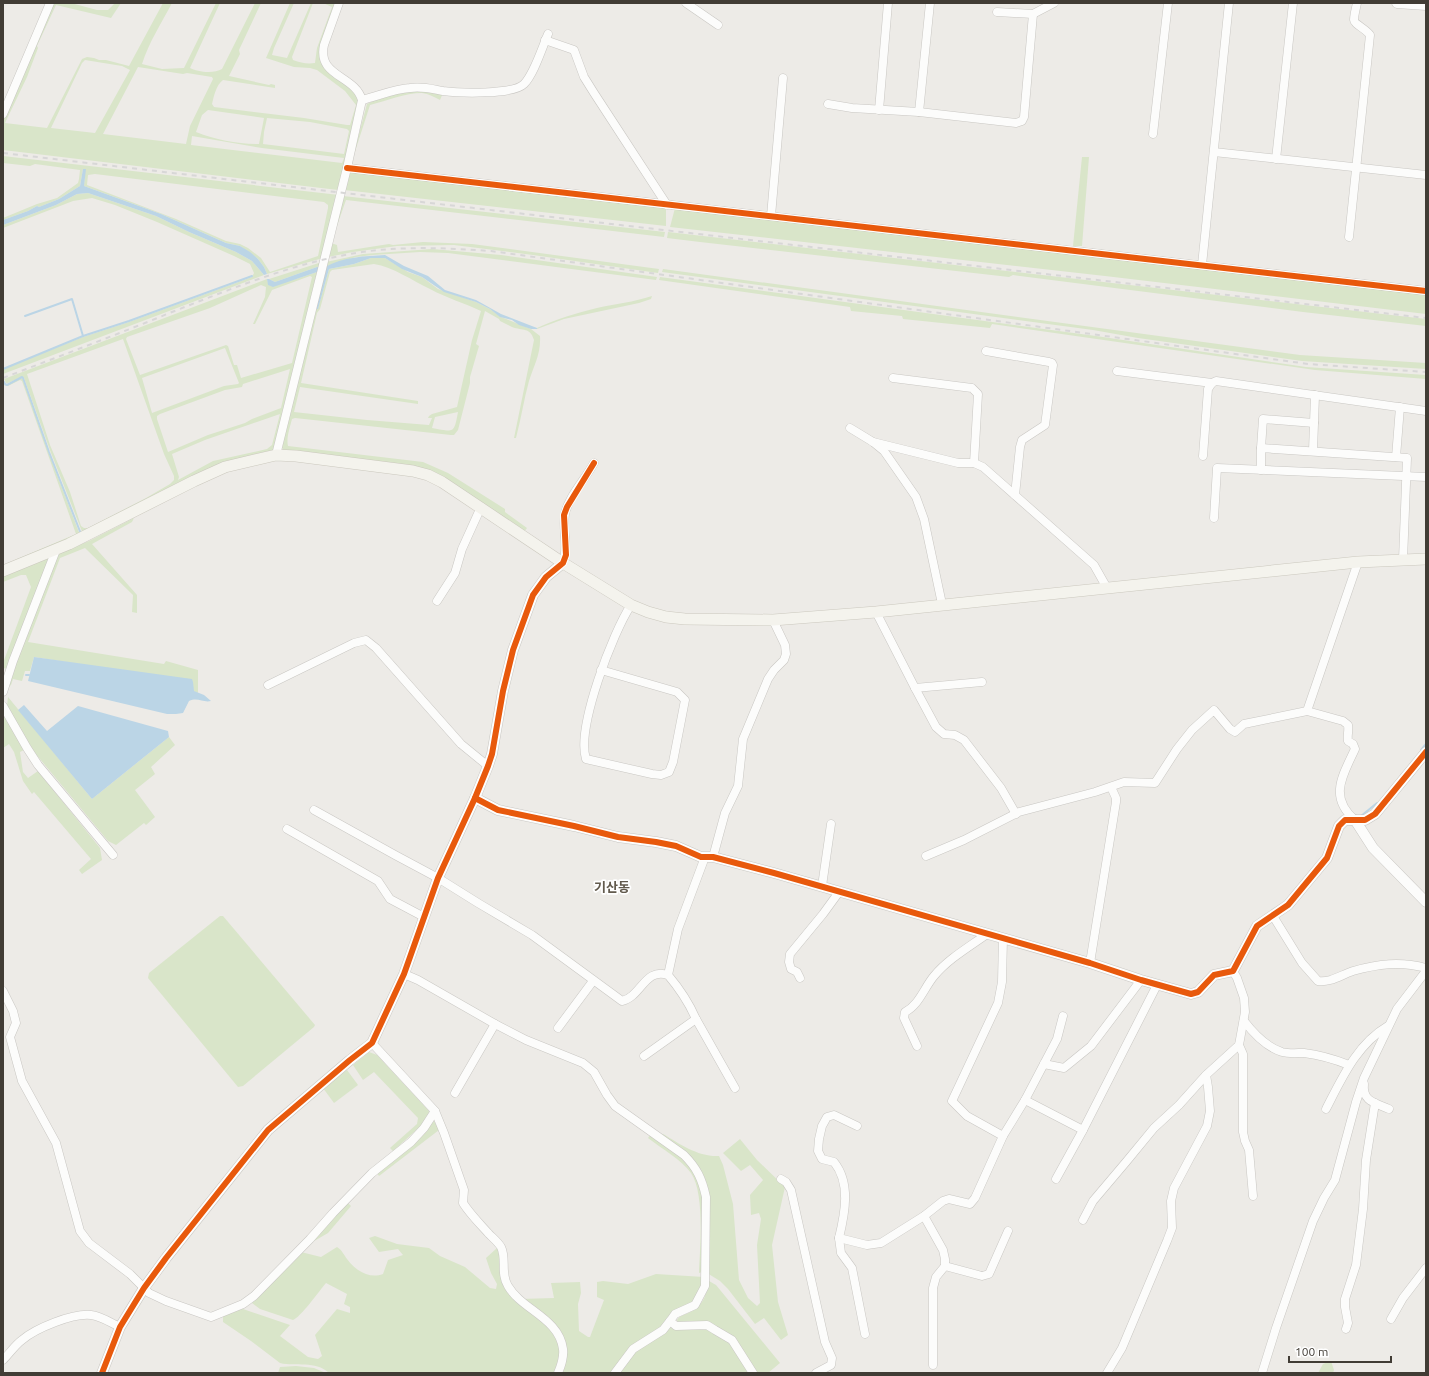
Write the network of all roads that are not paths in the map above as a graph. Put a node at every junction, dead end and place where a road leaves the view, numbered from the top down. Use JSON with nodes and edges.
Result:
{"nodes":[{"id":1,"x":50,"y":3,"type":"edge"},
{"id":2,"x":340,"y":3,"type":"edge"},
{"id":3,"x":686,"y":3,"type":"edge"},
{"id":4,"x":888,"y":3,"type":"edge"},
{"id":5,"x":930,"y":3,"type":"edge"},
{"id":6,"x":1054,"y":3,"type":"edge"},
{"id":7,"x":1168,"y":3,"type":"edge"},
{"id":8,"x":1229,"y":3,"type":"edge"},
{"id":9,"x":1293,"y":3,"type":"edge"},
{"id":10,"x":1357,"y":3,"type":"edge"},
{"id":11,"x":1397,"y":3,"type":"edge"},
{"id":12,"x":1426,"y":5,"type":"edge"},
{"id":13,"x":997,"y":12,"type":"dead end"},
{"id":14,"x":1032,"y":14,"type":"junction"},
{"id":15,"x":718,"y":26,"type":"dead end"},
{"id":16,"x":783,"y":78,"type":"dead end"},
{"id":17,"x":362,"y":100,"type":"junction"},
{"id":18,"x":828,"y":104,"type":"dead end"},
{"id":19,"x":879,"y":110,"type":"junction"},
{"id":20,"x":919,"y":112,"type":"junction"},
{"id":21,"x":3,"y":114,"type":"edge"},
{"id":22,"x":1153,"y":134,"type":"dead end"},
{"id":23,"x":1214,"y":152,"type":"junction"},
{"id":24,"x":1276,"y":159,"type":"junction"},
{"id":25,"x":1356,"y":167,"type":"junction"},
{"id":26,"x":347,"y":168,"type":"junction"},
{"id":27,"x":1426,"y":175,"type":"edge"},
{"id":28,"x":667,"y":205,"type":"junction"},
{"id":29,"x":771,"y":216,"type":"junction"},
{"id":30,"x":1349,"y":237,"type":"dead end"},
{"id":31,"x":1202,"y":265,"type":"junction"},
{"id":32,"x":1426,"y":291,"type":"edge"},
{"id":33,"x":986,"y":351,"type":"dead end"},
{"id":34,"x":1117,"y":371,"type":"dead end"},
{"id":35,"x":893,"y":378,"type":"dead end"},
{"id":36,"x":1212,"y":382,"type":"junction"},
{"id":37,"x":1315,"y":395,"type":"junction"},
{"id":38,"x":1400,"y":407,"type":"junction"},
{"id":39,"x":1426,"y":411,"type":"edge"},
{"id":40,"x":1314,"y":422,"type":"junction"},
{"id":41,"x":850,"y":428,"type":"dead end"},
{"id":42,"x":873,"y":442,"type":"junction"},
{"id":43,"x":1261,"y":448,"type":"junction"},
{"id":44,"x":1313,"y":452,"type":"junction"},
{"id":45,"x":276,"y":455,"type":"junction"},
{"id":46,"x":1203,"y":456,"type":"dead end"},
{"id":47,"x":1396,"y":457,"type":"junction"},
{"id":48,"x":594,"y":463,"type":"dead end"},
{"id":49,"x":974,"y":463,"type":"junction"},
{"id":50,"x":1260,"y":470,"type":"junction"},
{"id":51,"x":1406,"y":477,"type":"junction"},
{"id":52,"x":1426,"y":477,"type":"edge"},
{"id":53,"x":1015,"y":495,"type":"junction"},
{"id":54,"x":481,"y":508,"type":"junction"},
{"id":55,"x":1214,"y":518,"type":"dead end"},
{"id":56,"x":56,"y":550,"type":"junction"},
{"id":57,"x":1426,"y":559,"type":"edge"},
{"id":58,"x":1402,"y":560,"type":"junction"},
{"id":59,"x":1358,"y":562,"type":"junction"},
{"id":60,"x":563,"y":563,"type":"junction"},
{"id":61,"x":3,"y":571,"type":"edge"},
{"id":62,"x":1107,"y":588,"type":"junction"},
{"id":63,"x":437,"y":601,"type":"dead end"},
{"id":64,"x":631,"y":604,"type":"junction"},
{"id":65,"x":942,"y":604,"type":"junction"},
{"id":66,"x":876,"y":612,"type":"junction"},
{"id":67,"x":772,"y":620,"type":"junction"},
{"id":68,"x":601,"y":670,"type":"junction"},
{"id":69,"x":982,"y":682,"type":"dead end"},
{"id":70,"x":268,"y":685,"type":"dead end"},
{"id":71,"x":914,"y":688,"type":"junction"},
{"id":72,"x":3,"y":692,"type":"edge"},
{"id":73,"x":3,"y":706,"type":"edge"},
{"id":74,"x":1307,"y":711,"type":"junction"},
{"id":75,"x":1426,"y":752,"type":"edge"},
{"id":76,"x":488,"y":766,"type":"junction"},
{"id":77,"x":1111,"y":787,"type":"junction"},
{"id":78,"x":475,"y":798,"type":"junction"},
{"id":79,"x":314,"y":810,"type":"dead end"},
{"id":80,"x":1016,"y":814,"type":"junction"},
{"id":81,"x":1355,"y":820,"type":"junction"},
{"id":82,"x":831,"y":824,"type":"dead end"},
{"id":83,"x":287,"y":829,"type":"dead end"},
{"id":84,"x":113,"y":855,"type":"dead end"},
{"id":85,"x":926,"y":856,"type":"dead end"},
{"id":86,"x":709,"y":857,"type":"junction"},
{"id":87,"x":438,"y":878,"type":"junction"},
{"id":88,"x":822,"y":886,"type":"junction"},
{"id":89,"x":839,"y":892,"type":"junction"},
{"id":90,"x":1426,"y":902,"type":"edge"},
{"id":91,"x":1272,"y":916,"type":"junction"},
{"id":92,"x":424,"y":917,"type":"junction"},
{"id":93,"x":987,"y":934,"type":"junction"},
{"id":94,"x":1003,"y":938,"type":"junction"},
{"id":95,"x":1090,"y":963,"type":"junction"},
{"id":96,"x":1233,"y":970,"type":"junction"},
{"id":97,"x":1426,"y":970,"type":"edge"},
{"id":98,"x":404,"y":974,"type":"junction"},
{"id":99,"x":668,"y":975,"type":"junction"},
{"id":100,"x":800,"y":978,"type":"dead end"},
{"id":101,"x":1141,"y":980,"type":"junction"},
{"id":102,"x":593,"y":981,"type":"junction"},
{"id":103,"x":1157,"y":984,"type":"junction"},
{"id":104,"x":3,"y":991,"type":"edge"},
{"id":105,"x":1063,"y":1016,"type":"dead end"},
{"id":106,"x":696,"y":1019,"type":"junction"},
{"id":107,"x":1244,"y":1021,"type":"junction"},
{"id":108,"x":495,"y":1024,"type":"junction"},
{"id":109,"x":1388,"y":1026,"type":"junction"},
{"id":110,"x":558,"y":1028,"type":"dead end"},
{"id":111,"x":372,"y":1043,"type":"junction"},
{"id":112,"x":1239,"y":1045,"type":"junction"},
{"id":113,"x":917,"y":1046,"type":"dead end"},
{"id":114,"x":644,"y":1056,"type":"dead end"},
{"id":115,"x":1044,"y":1064,"type":"junction"},
{"id":116,"x":1349,"y":1065,"type":"junction"},
{"id":117,"x":1206,"y":1075,"type":"junction"},
{"id":118,"x":1364,"y":1078,"type":"junction"},
{"id":119,"x":735,"y":1088,"type":"dead end"},
{"id":120,"x":455,"y":1093,"type":"dead end"},
{"id":121,"x":1024,"y":1100,"type":"junction"},
{"id":122,"x":1375,"y":1103,"type":"junction"},
{"id":123,"x":1389,"y":1108,"type":"dead end"},
{"id":124,"x":1326,"y":1109,"type":"dead end"},
{"id":125,"x":435,"y":1111,"type":"junction"},
{"id":126,"x":857,"y":1126,"type":"dead end"},
{"id":127,"x":1083,"y":1130,"type":"junction"},
{"id":128,"x":1003,"y":1136,"type":"junction"},
{"id":129,"x":781,"y":1179,"type":"dead end"},
{"id":130,"x":1056,"y":1179,"type":"dead end"},
{"id":131,"x":1253,"y":1196,"type":"dead end"},
{"id":132,"x":924,"y":1216,"type":"junction"},
{"id":133,"x":1083,"y":1220,"type":"dead end"},
{"id":134,"x":1008,"y":1231,"type":"dead end"},
{"id":135,"x":839,"y":1238,"type":"junction"},
{"id":136,"x":945,"y":1266,"type":"junction"},
{"id":137,"x":1426,"y":1268,"type":"edge"},
{"id":138,"x":144,"y":1288,"type":"junction"},
{"id":139,"x":1391,"y":1319,"type":"dead end"},
{"id":140,"x":670,"y":1321,"type":"junction"},
{"id":141,"x":120,"y":1327,"type":"junction"},
{"id":142,"x":1346,"y":1329,"type":"dead end"},
{"id":143,"x":865,"y":1334,"type":"dead end"},
{"id":144,"x":3,"y":1360,"type":"edge"},
{"id":145,"x":933,"y":1364,"type":"dead end"},
{"id":146,"x":102,"y":1373,"type":"edge"},
{"id":147,"x":558,"y":1373,"type":"edge"},
{"id":148,"x":615,"y":1373,"type":"edge"},
{"id":149,"x":753,"y":1373,"type":"edge"},
{"id":150,"x":816,"y":1373,"type":"edge"},
{"id":151,"x":1107,"y":1373,"type":"edge"},
{"id":152,"x":1262,"y":1373,"type":"edge"}],
"edges":[{"from":1,"to":21,"type":"street"},
{"from":2,"to":17,"type":"street"},
{"from":3,"to":15,"type":"street"},
{"from":4,"to":19,"type":"street"},
{"from":5,"to":20,"type":"street"},
{"from":6,"to":14,"type":"street"},
{"from":7,"to":22,"type":"street"},
{"from":8,"to":23,"type":"street"},
{"from":9,"to":24,"type":"street"},
{"from":10,"to":25,"type":"street"},
{"from":11,"to":12,"type":"street"},
{"from":13,"to":14,"type":"street"},
{"from":14,"to":20,"type":"street"},
{"from":16,"to":29,"type":"street"},
{"from":17,"to":26,"type":"street"},
{"from":17,"to":28,"type":"street"},
{"from":18,"to":19,"type":"street"},
{"from":19,"to":20,"type":"street"},
{"from":23,"to":24,"type":"street"},
{"from":23,"to":31,"type":"street"},
{"from":24,"to":25,"type":"street"},
{"from":25,"to":27,"type":"street"},
{"from":25,"to":30,"type":"street"},
{"from":26,"to":28,"type":"street"},
{"from":26,"to":45,"type":"street"},
{"from":28,"to":29,"type":"street"},
{"from":29,"to":31,"type":"street"},
{"from":31,"to":32,"type":"street"},
{"from":33,"to":53,"type":"street"},
{"from":34,"to":36,"type":"street"},
{"from":35,"to":49,"type":"street"},
{"from":36,"to":37,"type":"street"},
{"from":36,"to":46,"type":"street"},
{"from":37,"to":38,"type":"street"},
{"from":37,"to":40,"type":"street"},
{"from":38,"to":39,"type":"street"},
{"from":38,"to":47,"type":"street"},
{"from":40,"to":43,"type":"street"},
{"from":40,"to":44,"type":"street"},
{"from":41,"to":42,"type":"street"},
{"from":42,"to":49,"type":"street"},
{"from":42,"to":65,"type":"street"},
{"from":43,"to":44,"type":"street"},
{"from":43,"to":50,"type":"street"},
{"from":44,"to":47,"type":"street"},
{"from":45,"to":54,"type":"main road"},
{"from":45,"to":56,"type":"main road"},
{"from":47,"to":51,"type":"street"},
{"from":48,"to":60,"type":"street"},
{"from":49,"to":53,"type":"street"},
{"from":50,"to":51,"type":"street"},
{"from":50,"to":55,"type":"street"},
{"from":51,"to":52,"type":"street"},
{"from":51,"to":58,"type":"street"},
{"from":53,"to":62,"type":"street"},
{"from":54,"to":60,"type":"main road"},
{"from":54,"to":63,"type":"street"},
{"from":56,"to":61,"type":"main road"},
{"from":56,"to":72,"type":"street"},
{"from":57,"to":58,"type":"main road"},
{"from":58,"to":59,"type":"main road"},
{"from":59,"to":62,"type":"main road"},
{"from":59,"to":74,"type":"street"},
{"from":60,"to":64,"type":"main road"},
{"from":60,"to":76,"type":"street"},
{"from":62,"to":65,"type":"main road"},
{"from":64,"to":67,"type":"main road"},
{"from":64,"to":68,"type":"street"},
{"from":65,"to":66,"type":"main road"},
{"from":66,"to":67,"type":"main road"},
{"from":66,"to":71,"type":"street"},
{"from":67,"to":86,"type":"street"},
{"from":68,"to":68,"type":"street"},
{"from":69,"to":71,"type":"street"},
{"from":70,"to":76,"type":"street"},
{"from":71,"to":80,"type":"street"},
{"from":73,"to":84,"type":"street"},
{"from":74,"to":77,"type":"street"},
{"from":74,"to":81,"type":"street"},
{"from":75,"to":81,"type":"street"},
{"from":76,"to":78,"type":"street"},
{"from":77,"to":80,"type":"street"},
{"from":77,"to":95,"type":"street"},
{"from":78,"to":86,"type":"street"},
{"from":78,"to":87,"type":"street"},
{"from":79,"to":87,"type":"street"},
{"from":80,"to":85,"type":"street"},
{"from":81,"to":90,"type":"street"},
{"from":81,"to":91,"type":"street"},
{"from":82,"to":88,"type":"street"},
{"from":83,"to":92,"type":"street"},
{"from":86,"to":88,"type":"street"},
{"from":86,"to":99,"type":"street"},
{"from":87,"to":92,"type":"street"},
{"from":87,"to":102,"type":"street"},
{"from":88,"to":89,"type":"street"},
{"from":89,"to":93,"type":"street"},
{"from":89,"to":100,"type":"street"},
{"from":91,"to":96,"type":"street"},
{"from":91,"to":97,"type":"street"},
{"from":92,"to":98,"type":"street"},
{"from":93,"to":94,"type":"street"},
{"from":93,"to":113,"type":"street"},
{"from":94,"to":95,"type":"street"},
{"from":94,"to":128,"type":"street"},
{"from":95,"to":101,"type":"street"},
{"from":96,"to":103,"type":"street"},
{"from":96,"to":107,"type":"street"},
{"from":97,"to":109,"type":"street"},
{"from":98,"to":108,"type":"street"},
{"from":98,"to":111,"type":"street"},
{"from":99,"to":102,"type":"street"},
{"from":99,"to":106,"type":"street"},
{"from":101,"to":103,"type":"street"},
{"from":101,"to":115,"type":"street"},
{"from":102,"to":110,"type":"street"},
{"from":103,"to":127,"type":"street"},
{"from":104,"to":138,"type":"street"},
{"from":105,"to":115,"type":"street"},
{"from":106,"to":114,"type":"street"},
{"from":106,"to":119,"type":"street"},
{"from":107,"to":112,"type":"street"},
{"from":107,"to":116,"type":"street"},
{"from":108,"to":120,"type":"street"},
{"from":108,"to":140,"type":"street"},
{"from":109,"to":116,"type":"street"},
{"from":109,"to":118,"type":"street"},
{"from":111,"to":125,"type":"street"},
{"from":111,"to":138,"type":"street"},
{"from":112,"to":117,"type":"street"},
{"from":112,"to":131,"type":"street"},
{"from":115,"to":121,"type":"street"},
{"from":116,"to":124,"type":"street"},
{"from":117,"to":133,"type":"street"},
{"from":117,"to":151,"type":"street"},
{"from":118,"to":122,"type":"street"},
{"from":118,"to":152,"type":"street"},
{"from":121,"to":127,"type":"street"},
{"from":121,"to":128,"type":"street"},
{"from":122,"to":123,"type":"street"},
{"from":122,"to":142,"type":"street"},
{"from":125,"to":138,"type":"street"},
{"from":125,"to":147,"type":"street"},
{"from":126,"to":135,"type":"street"},
{"from":127,"to":130,"type":"street"},
{"from":128,"to":132,"type":"street"},
{"from":129,"to":150,"type":"street"},
{"from":132,"to":135,"type":"street"},
{"from":132,"to":136,"type":"street"},
{"from":134,"to":136,"type":"street"},
{"from":135,"to":143,"type":"street"},
{"from":136,"to":145,"type":"street"},
{"from":137,"to":139,"type":"street"},
{"from":138,"to":141,"type":"street"},
{"from":140,"to":148,"type":"street"},
{"from":140,"to":149,"type":"street"},
{"from":141,"to":144,"type":"street"},
{"from":141,"to":146,"type":"street"}]}
